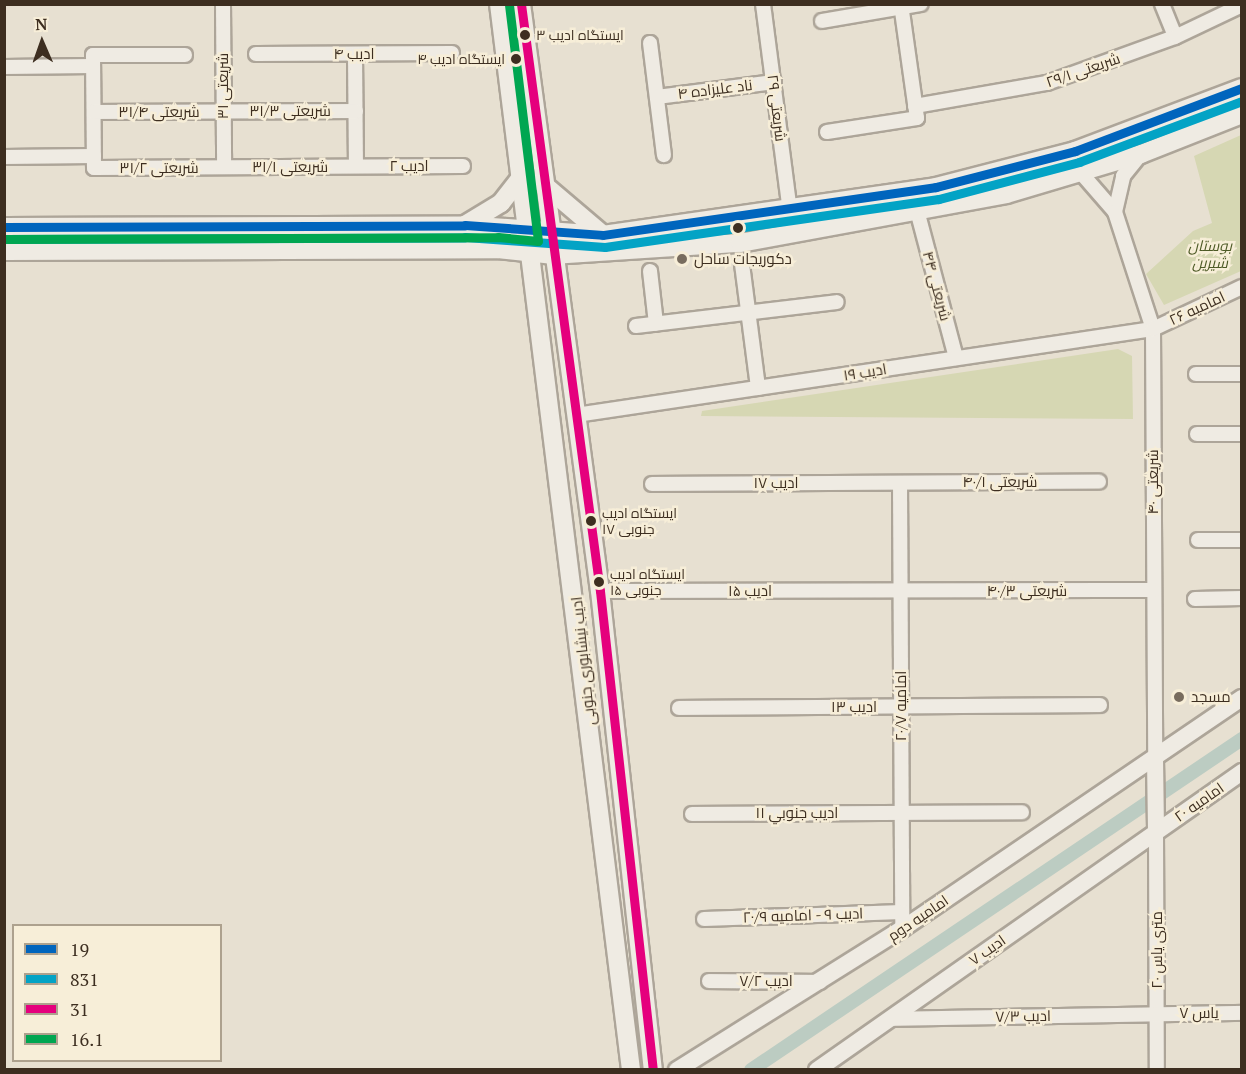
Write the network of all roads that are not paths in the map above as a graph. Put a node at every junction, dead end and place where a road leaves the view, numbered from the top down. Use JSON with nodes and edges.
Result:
{"nodes":[{"id":1,"x":223,"y":4,"type":"edge"},
{"id":2,"x":500,"y":4,"type":"edge"},
{"id":3,"x":521,"y":4,"type":"edge"},
{"id":4,"x":763,"y":4,"type":"edge"},
{"id":5,"x":921,"y":4,"type":"edge"},
{"id":6,"x":1162,"y":4,"type":"edge"},
{"id":7,"x":1242,"y":5,"type":"edge"},
{"id":8,"x":901,"y":7,"type":"edge"},
{"id":9,"x":822,"y":21,"type":"dead end"},
{"id":10,"x":1175,"y":37,"type":"junction"},
{"id":11,"x":650,"y":43,"type":"dead end"},
{"id":12,"x":452,"y":53,"type":"dead end"},
{"id":13,"x":256,"y":54,"type":"dead end"},
{"id":14,"x":355,"y":54,"type":"junction"},
{"id":15,"x":185,"y":55,"type":"dead end"},
{"id":16,"x":93,"y":61,"type":"junction"},
{"id":17,"x":4,"y":67,"type":"edge"},
{"id":18,"x":774,"y":82,"type":"junction"},
{"id":19,"x":1242,"y":88,"type":"edge"},
{"id":20,"x":657,"y":97,"type":"junction"},
{"id":21,"x":356,"y":111,"type":"junction"},
{"id":22,"x":94,"y":112,"type":"junction"},
{"id":23,"x":223,"y":112,"type":"junction"},
{"id":24,"x":916,"y":112,"type":"junction"},
{"id":25,"x":1242,"y":114,"type":"edge"},
{"id":26,"x":827,"y":132,"type":"dead end"},
{"id":27,"x":1141,"y":153,"type":"junction"},
{"id":28,"x":664,"y":155,"type":"dead end"},
{"id":29,"x":4,"y":156,"type":"edge"},
{"id":30,"x":94,"y":162,"type":"junction"},
{"id":31,"x":356,"y":166,"type":"junction"},
{"id":32,"x":463,"y":166,"type":"dead end"},
{"id":33,"x":224,"y":167,"type":"junction"},
{"id":34,"x":1082,"y":174,"type":"junction"},
{"id":35,"x":520,"y":179,"type":"junction"},
{"id":36,"x":542,"y":183,"type":"junction"},
{"id":37,"x":790,"y":211,"type":"junction"},
{"id":38,"x":1115,"y":212,"type":"junction"},
{"id":39,"x":918,"y":214,"type":"junction"},
{"id":40,"x":465,"y":225,"type":"junction"},
{"id":41,"x":4,"y":227,"type":"edge"},
{"id":42,"x":527,"y":232,"type":"junction"},
{"id":43,"x":549,"y":234,"type":"junction"},
{"id":44,"x":603,"y":235,"type":"junction"},
{"id":45,"x":4,"y":251,"type":"edge"},
{"id":46,"x":529,"y":253,"type":"junction"},
{"id":47,"x":552,"y":255,"type":"junction"},
{"id":48,"x":742,"y":264,"type":"dead end"},
{"id":49,"x":650,"y":271,"type":"dead end"},
{"id":50,"x":1242,"y":287,"type":"edge"},
{"id":51,"x":837,"y":302,"type":"dead end"},
{"id":52,"x":747,"y":312,"type":"junction"},
{"id":53,"x":656,"y":324,"type":"junction"},
{"id":54,"x":636,"y":326,"type":"dead end"},
{"id":55,"x":1153,"y":329,"type":"junction"},
{"id":56,"x":956,"y":358,"type":"junction"},
{"id":57,"x":1196,"y":374,"type":"dead end"},
{"id":58,"x":1242,"y":374,"type":"edge"},
{"id":59,"x":758,"y":388,"type":"junction"},
{"id":60,"x":576,"y":415,"type":"junction"},
{"id":61,"x":1197,"y":434,"type":"dead end"},
{"id":62,"x":1242,"y":434,"type":"edge"},
{"id":63,"x":1099,"y":482,"type":"dead end"},
{"id":64,"x":900,"y":483,"type":"junction"},
{"id":65,"x":652,"y":484,"type":"dead end"},
{"id":66,"x":1198,"y":540,"type":"dead end"},
{"id":67,"x":1242,"y":540,"type":"edge"},
{"id":68,"x":1154,"y":590,"type":"junction"},
{"id":69,"x":600,"y":591,"type":"junction"},
{"id":70,"x":901,"y":591,"type":"junction"},
{"id":71,"x":1242,"y":598,"type":"edge"},
{"id":72,"x":1195,"y":599,"type":"dead end"},
{"id":73,"x":1242,"y":698,"type":"edge"},
{"id":74,"x":1100,"y":705,"type":"dead end"},
{"id":75,"x":901,"y":707,"type":"junction"},
{"id":76,"x":679,"y":708,"type":"dead end"},
{"id":77,"x":1155,"y":758,"type":"junction"},
{"id":78,"x":1242,"y":772,"type":"edge"},
{"id":79,"x":1022,"y":812,"type":"dead end"},
{"id":80,"x":902,"y":813,"type":"junction"},
{"id":81,"x":692,"y":814,"type":"dead end"},
{"id":82,"x":1156,"y":831,"type":"junction"},
{"id":83,"x":704,"y":919,"type":"dead end"},
{"id":84,"x":902,"y":921,"type":"junction"},
{"id":85,"x":709,"y":981,"type":"dead end"},
{"id":86,"x":822,"y":982,"type":"junction"},
{"id":87,"x":1157,"y":1013,"type":"junction"},
{"id":88,"x":1242,"y":1013,"type":"edge"},
{"id":89,"x":890,"y":1019,"type":"junction"},
{"id":90,"x":631,"y":1070,"type":"edge"},
{"id":91,"x":653,"y":1070,"type":"edge"},
{"id":92,"x":677,"y":1070,"type":"edge"},
{"id":93,"x":817,"y":1070,"type":"edge"},
{"id":94,"x":1157,"y":1070,"type":"edge"}],
"edges":[{"from":1,"to":23,"type":"street","name":"شریعتی ۳۱"},
{"from":2,"to":35,"type":"main road","name":"ادیب نیشابوری جنوبی"},
{"from":3,"to":36,"type":"main road","name":"ادیب نیشابوری جنوبی"},
{"from":4,"to":18,"type":"street","name":"شریعتی ۲۹"},
{"from":5,"to":8,"type":"street"},
{"from":6,"to":10,"type":"street"},
{"from":7,"to":10,"type":"street","name":"شریعتی ۲۹/۱"},
{"from":8,"to":9,"type":"street"},
{"from":8,"to":24,"type":"street"},
{"from":10,"to":24,"type":"street","name":"شریعتی ۲۹/۱"},
{"from":11,"to":20,"type":"street"},
{"from":12,"to":14,"type":"street","name":"ادیب ۴"},
{"from":13,"to":14,"type":"street","name":"ادیب ۴"},
{"from":14,"to":21,"type":"street"},
{"from":15,"to":16,"type":"street"},
{"from":16,"to":17,"type":"street"},
{"from":16,"to":22,"type":"street"},
{"from":18,"to":20,"type":"street","name":"ناد علیزاده ۴"},
{"from":18,"to":37,"type":"street","name":"شریعتی ۲۹"},
{"from":19,"to":37,"type":"main road"},
{"from":20,"to":28,"type":"street"},
{"from":21,"to":23,"type":"street","name":"شریعتی ۳۱/۳"},
{"from":21,"to":31,"type":"street"},
{"from":22,"to":23,"type":"street","name":"شریعتی ۳۱/۴"},
{"from":22,"to":30,"type":"street"},
{"from":23,"to":33,"type":"street","name":"شریعتی ۳۱"},
{"from":24,"to":26,"type":"street","name":"شریعتی ۲۹/۱"},
{"from":25,"to":27,"type":"main road"},
{"from":27,"to":34,"type":"main road"},
{"from":27,"to":38,"type":"street"},
{"from":29,"to":30,"type":"street","name":"شریعتی ۳۱/۲"},
{"from":30,"to":33,"type":"street","name":"شریعتی ۳۱/۲"},
{"from":31,"to":32,"type":"street","name":"ادیب ۲"},
{"from":31,"to":33,"type":"street","name":"شریعتی ۳۱/۱"},
{"from":34,"to":38,"type":"street","name":"شریعتی ۴۰"},
{"from":34,"to":39,"type":"main road"},
{"from":35,"to":40,"type":"main road"},
{"from":35,"to":42,"type":"main road","name":"ادیب نیشابوری جنوبی"},
{"from":36,"to":43,"type":"main road","name":"ادیب نیشابوری جنوبی"},
{"from":36,"to":44,"type":"main road"},
{"from":37,"to":44,"type":"main road"},
{"from":38,"to":55,"type":"street","name":"شریعتی ۴۰"},
{"from":39,"to":47,"type":"main road"},
{"from":39,"to":56,"type":"street","name":"شریعتی ۴۴"},
{"from":40,"to":41,"type":"main road"},
{"from":40,"to":42,"type":"main road"},
{"from":42,"to":43,"type":"main road"},
{"from":42,"to":46,"type":"main road","name":"ادیب نیشابوری جنوبی"},
{"from":43,"to":44,"type":"main road"},
{"from":43,"to":47,"type":"main road","name":"ادیب نیشابوری جنوبی"},
{"from":45,"to":46,"type":"main road"},
{"from":46,"to":47,"type":"main road"},
{"from":46,"to":90,"type":"main road","name":"ادیب نیشابوری جنوبی"},
{"from":47,"to":60,"type":"main road","name":"ادیب نیشابوری جنوبی"},
{"from":48,"to":52,"type":"street"},
{"from":49,"to":53,"type":"street"},
{"from":50,"to":55,"type":"street","name":"امامیه ۲۶"},
{"from":51,"to":52,"type":"street"},
{"from":52,"to":53,"type":"street"},
{"from":52,"to":59,"type":"street"},
{"from":53,"to":54,"type":"street"},
{"from":55,"to":56,"type":"street","name":"ادیب ۱۹"},
{"from":55,"to":68,"type":"street","name":"شریعتی ۴۰"},
{"from":56,"to":59,"type":"street","name":"ادیب ۱۹"},
{"from":57,"to":58,"type":"street"},
{"from":59,"to":60,"type":"street","name":"ادیب ۱۹"},
{"from":60,"to":69,"type":"main road","name":"ادیب نیشابوری جنوبی"},
{"from":61,"to":62,"type":"street"},
{"from":63,"to":64,"type":"street","name":"شریعتی ۴۰/۱"},
{"from":64,"to":65,"type":"street","name":"ادیب ۱۷"},
{"from":64,"to":70,"type":"street","name":"امامیه ۲۰/۷"},
{"from":66,"to":67,"type":"street"},
{"from":68,"to":70,"type":"street","name":"شریعتی ۴۰/۳"},
{"from":68,"to":77,"type":"street","name":"شریعتی ۴۰"},
{"from":69,"to":70,"type":"street","name":"ادیب ۱۵"},
{"from":69,"to":91,"type":"main road","name":"ادیب نیشابوری جنوبی"},
{"from":70,"to":75,"type":"street","name":"امامیه ۲۰/۷"},
{"from":71,"to":72,"type":"street"},
{"from":73,"to":77,"type":"street"},
{"from":74,"to":75,"type":"street","name":"ادیب ۱۳"},
{"from":75,"to":76,"type":"street","name":"ادیب ۱۳"},
{"from":75,"to":80,"type":"street","name":"امامیه ۲۰/۷"},
{"from":77,"to":82,"type":"street"},
{"from":77,"to":84,"type":"street","name":"امامیه دوم"},
{"from":78,"to":82,"type":"street","name":"امامیه ۲۰"},
{"from":79,"to":80,"type":"street","name":"ادیب جنوبي ١١"},
{"from":80,"to":81,"type":"street","name":"ادیب جنوبي ١١"},
{"from":80,"to":84,"type":"street","name":"امامیه ۲۰/۷"},
{"from":82,"to":87,"type":"street","name":"۲۰ متری یاس"},
{"from":82,"to":89,"type":"street","name":"ادیب ۷"},
{"from":83,"to":84,"type":"street","name":"ادیب ۹ - امامیه ۲۰/۹"},
{"from":84,"to":86,"type":"street","name":"امامیه دوم"},
{"from":85,"to":86,"type":"street","name":"ادیب ۷/۲"},
{"from":86,"to":92,"type":"street","name":"امامیه دوم"},
{"from":87,"to":88,"type":"street","name":"یاس ۷"},
{"from":87,"to":89,"type":"street","name":"ادیب ۷/۳"},
{"from":87,"to":94,"type":"street","name":"۲۰ متری یاس"},
{"from":89,"to":93,"type":"street","name":"ادیب ۷"}]}
